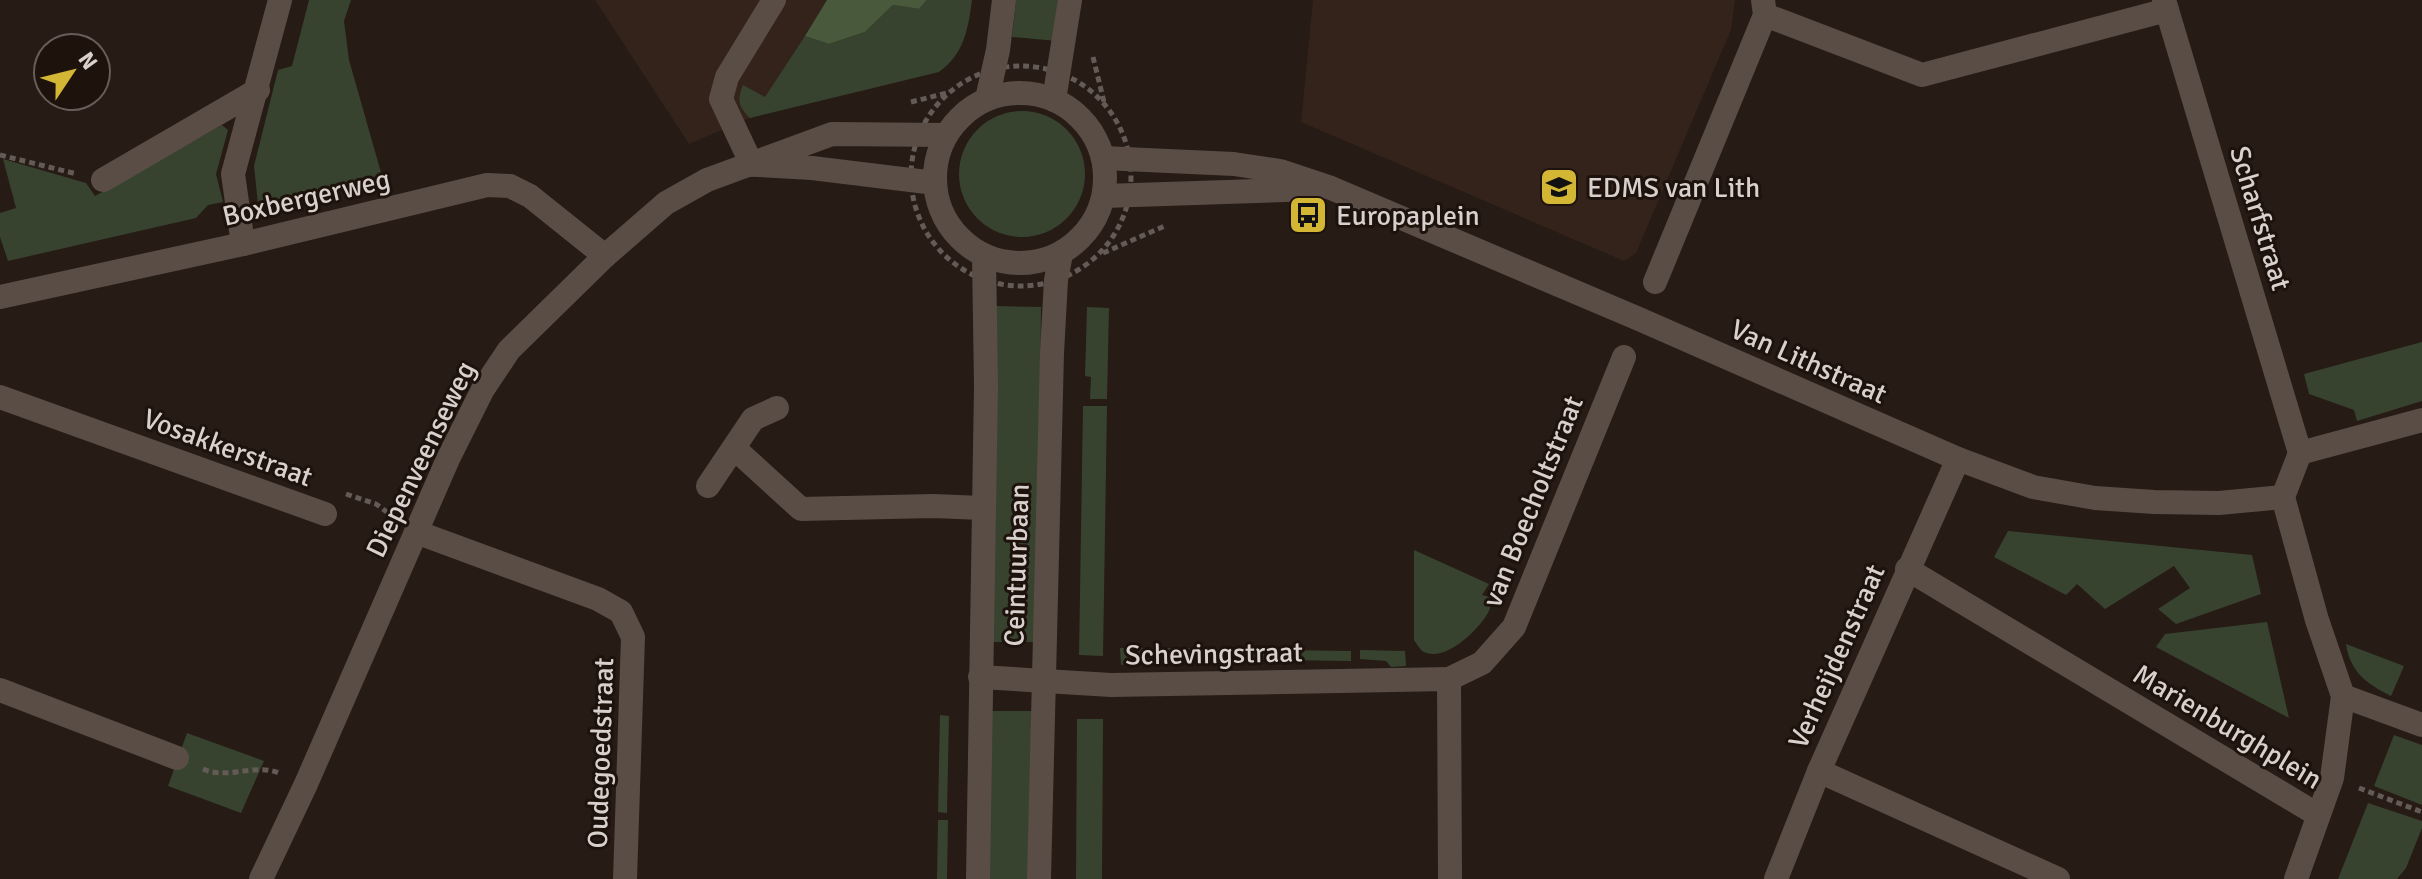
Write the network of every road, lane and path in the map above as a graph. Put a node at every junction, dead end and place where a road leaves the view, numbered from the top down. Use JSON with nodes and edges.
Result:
{"nodes":[{"id":1,"x":280,"y":0,"type":"edge"},
{"id":2,"x":774,"y":0,"type":"edge"},
{"id":3,"x":1004,"y":0,"type":"edge"},
{"id":4,"x":1070,"y":0,"type":"edge"},
{"id":5,"x":2165,"y":5,"type":"edge"},
{"id":6,"x":1764,"y":7,"type":"edge"},
{"id":7,"x":258,"y":90,"type":"junction"},
{"id":8,"x":987,"y":99,"type":"junction"},
{"id":9,"x":1054,"y":100,"type":"junction"},
{"id":10,"x":946,"y":135,"type":"junction"},
{"id":11,"x":0,"y":155,"type":"edge"},
{"id":12,"x":1103,"y":158,"type":"junction"},
{"id":13,"x":752,"y":165,"type":"junction"},
{"id":14,"x":103,"y":180,"type":"joint"},
{"id":15,"x":935,"y":183,"type":"junction"},
{"id":16,"x":1331,"y":188,"type":"junction"},
{"id":17,"x":1104,"y":196,"type":"junction"},
{"id":18,"x":243,"y":244,"type":"junction"},
{"id":19,"x":1061,"y":254,"type":"junction"},
{"id":20,"x":605,"y":256,"type":"junction"},
{"id":21,"x":984,"y":256,"type":"junction"},
{"id":22,"x":1655,"y":282,"type":"dead end"},
{"id":23,"x":3,"y":287,"type":"edge"},
{"id":24,"x":1624,"y":357,"type":"dead end"},
{"id":25,"x":0,"y":397,"type":"edge"},
{"id":26,"x":777,"y":408,"type":"dead end"},
{"id":27,"x":2422,"y":420,"type":"edge"},
{"id":28,"x":734,"y":448,"type":"junction"},
{"id":29,"x":2300,"y":453,"type":"junction"},
{"id":30,"x":1958,"y":459,"type":"junction"},
{"id":31,"x":708,"y":486,"type":"dead end"},
{"id":32,"x":2283,"y":497,"type":"junction"},
{"id":33,"x":983,"y":508,"type":"junction"},
{"id":34,"x":325,"y":514,"type":"joint"},
{"id":35,"x":416,"y":532,"type":"junction"},
{"id":36,"x":1907,"y":569,"type":"junction"},
{"id":37,"x":980,"y":677,"type":"junction"},
{"id":38,"x":1043,"y":679,"type":"junction"},
{"id":39,"x":1449,"y":679,"type":"junction"},
{"id":40,"x":0,"y":690,"type":"edge"},
{"id":41,"x":2343,"y":696,"type":"junction"},
{"id":42,"x":2422,"y":725,"type":"edge"},
{"id":43,"x":177,"y":758,"type":"joint"},
{"id":44,"x":1819,"y":771,"type":"junction"},
{"id":45,"x":2332,"y":778,"type":"junction"},
{"id":46,"x":306,"y":784,"type":"junction"},
{"id":47,"x":2422,"y":812,"type":"edge"},
{"id":48,"x":2318,"y":815,"type":"junction"},
{"id":49,"x":261,"y":879,"type":"edge"},
{"id":50,"x":625,"y":879,"type":"edge"},
{"id":51,"x":978,"y":879,"type":"edge"},
{"id":52,"x":1039,"y":879,"type":"edge"},
{"id":53,"x":1450,"y":879,"type":"edge"},
{"id":54,"x":1776,"y":879,"type":"edge"},
{"id":55,"x":2058,"y":879,"type":"edge"},
{"id":56,"x":2296,"y":879,"type":"edge"}],
"edges":[{"from":1,"to":7,"type":"street"},
{"from":2,"to":13,"type":"street"},
{"from":3,"to":8,"type":"street"},
{"from":4,"to":9,"type":"street"},
{"from":5,"to":6,"type":"street"},
{"from":5,"to":29,"type":"street","name":"Scharfstraat"},
{"from":6,"to":22,"type":"street"},
{"from":7,"to":14,"type":"street"},
{"from":7,"to":18,"type":"street"},
{"from":8,"to":9,"type":"street"},
{"from":8,"to":10,"type":"street"},
{"from":9,"to":12,"type":"street"},
{"from":10,"to":13,"type":"street","name":"Diepenveenseweg"},
{"from":10,"to":15,"type":"street"},
{"from":11,"to":14,"type":"path"},
{"from":12,"to":16,"type":"street","name":"Van Lithstraat"},
{"from":12,"to":17,"type":"street"},
{"from":13,"to":15,"type":"street","name":"Diepenveenseweg"},
{"from":13,"to":20,"type":"street","name":"Diepenveenseweg"},
{"from":15,"to":21,"type":"street"},
{"from":16,"to":17,"type":"street","name":"Van Lithstraat"},
{"from":16,"to":30,"type":"street","name":"Van Lithstraat"},
{"from":17,"to":19,"type":"street"},
{"from":18,"to":20,"type":"street","name":"Boxbergerweg"},
{"from":18,"to":23,"type":"street","name":"Boxbergerweg"},
{"from":19,"to":21,"type":"street"},
{"from":19,"to":38,"type":"street","name":"Ceintuurbaan"},
{"from":20,"to":35,"type":"street","name":"Diepenveenseweg"},
{"from":21,"to":33,"type":"street","name":"Ceintuurbaan"},
{"from":24,"to":39,"type":"street","name":"van Boecholtstraat"},
{"from":25,"to":34,"type":"street","name":"Vosakkerstraat"},
{"from":26,"to":28,"type":"street"},
{"from":27,"to":29,"type":"street"},
{"from":28,"to":31,"type":"street"},
{"from":28,"to":33,"type":"street"},
{"from":29,"to":32,"type":"street"},
{"from":30,"to":32,"type":"street","name":"Van Lithstraat"},
{"from":30,"to":36,"type":"street","name":"Verheijdenstraat"},
{"from":32,"to":41,"type":"street","name":"Marienburghplein"},
{"from":33,"to":37,"type":"street","name":"Ceintuurbaan"},
{"from":34,"to":35,"type":"path","name":"Vosakkerstraat"},
{"from":35,"to":46,"type":"street","name":"Diepenveenseweg"},
{"from":35,"to":50,"type":"street","name":"Oudegoedstraat"},
{"from":36,"to":44,"type":"street","name":"Verheijdenstraat"},
{"from":36,"to":48,"type":"street","name":"Marienburghplein"},
{"from":37,"to":38,"type":"street","name":"Schevingstraat"},
{"from":37,"to":51,"type":"street","name":"Ceintuurbaan"},
{"from":38,"to":39,"type":"street","name":"Schevingstraat"},
{"from":38,"to":52,"type":"street","name":"Ceintuurbaan"},
{"from":39,"to":53,"type":"street"},
{"from":40,"to":43,"type":"street"},
{"from":41,"to":42,"type":"street"},
{"from":41,"to":45,"type":"street","name":"Marienburghplein"},
{"from":43,"to":46,"type":"path"},
{"from":44,"to":54,"type":"street","name":"Verheijdenstraat"},
{"from":44,"to":55,"type":"street"},
{"from":45,"to":47,"type":"path"},
{"from":45,"to":48,"type":"street","name":"Marienburghplein"},
{"from":46,"to":49,"type":"street","name":"Diepenveenseweg"},
{"from":48,"to":56,"type":"street"}]}
